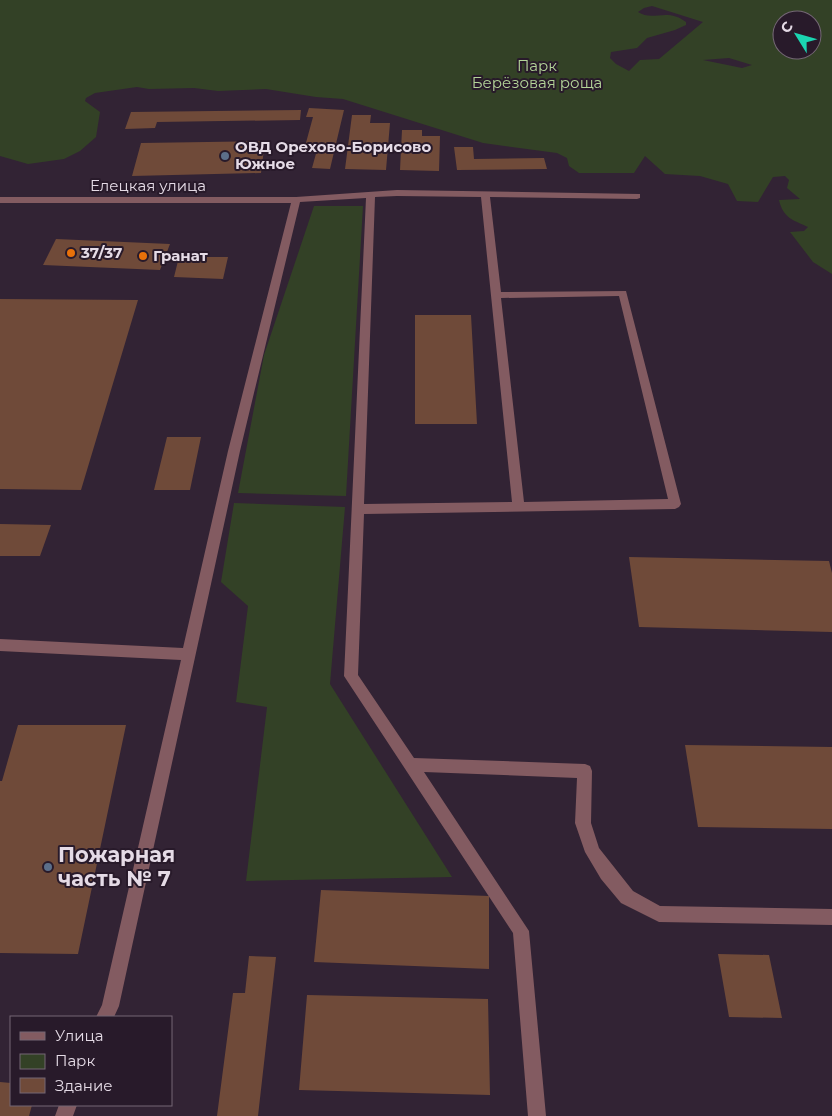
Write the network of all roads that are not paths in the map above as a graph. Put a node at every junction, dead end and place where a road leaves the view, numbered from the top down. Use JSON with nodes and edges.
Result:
{"nodes":[{"id":1,"x":485,"y":194,"type":"junction"},
{"id":2,"x":371,"y":195,"type":"junction"},
{"id":3,"x":637,"y":196,"type":"dead end"},
{"id":4,"x":0,"y":200,"type":"edge"},
{"id":5,"x":296,"y":200,"type":"junction"},
{"id":6,"x":496,"y":295,"type":"junction"},
{"id":7,"x":519,"y":507,"type":"junction"},
{"id":8,"x":358,"y":509,"type":"junction"},
{"id":9,"x":0,"y":645,"type":"edge"},
{"id":10,"x":188,"y":654,"type":"junction"},
{"id":11,"x":410,"y":765,"type":"junction"},
{"id":12,"x":832,"y":916,"type":"edge"},
{"id":13,"x":105,"y":1016,"type":"edge"},
{"id":14,"x":537,"y":1116,"type":"edge"}],
"edges":[{"from":1,"to":2,"type":"street","name":"Елецкая улица"},
{"from":1,"to":3,"type":"street","name":"Елецкая улица"},
{"from":1,"to":6,"type":"street"},
{"from":2,"to":5,"type":"street","name":"Елецкая улица"},
{"from":2,"to":8,"type":"street"},
{"from":4,"to":5,"type":"street","name":"Елецкая улица"},
{"from":5,"to":10,"type":"street"},
{"from":6,"to":7,"type":"street"},
{"from":6,"to":7,"type":"street"},
{"from":7,"to":8,"type":"street"},
{"from":8,"to":11,"type":"street"},
{"from":9,"to":10,"type":"street"},
{"from":10,"to":13,"type":"street"},
{"from":11,"to":12,"type":"street"},
{"from":11,"to":14,"type":"street"}]}
